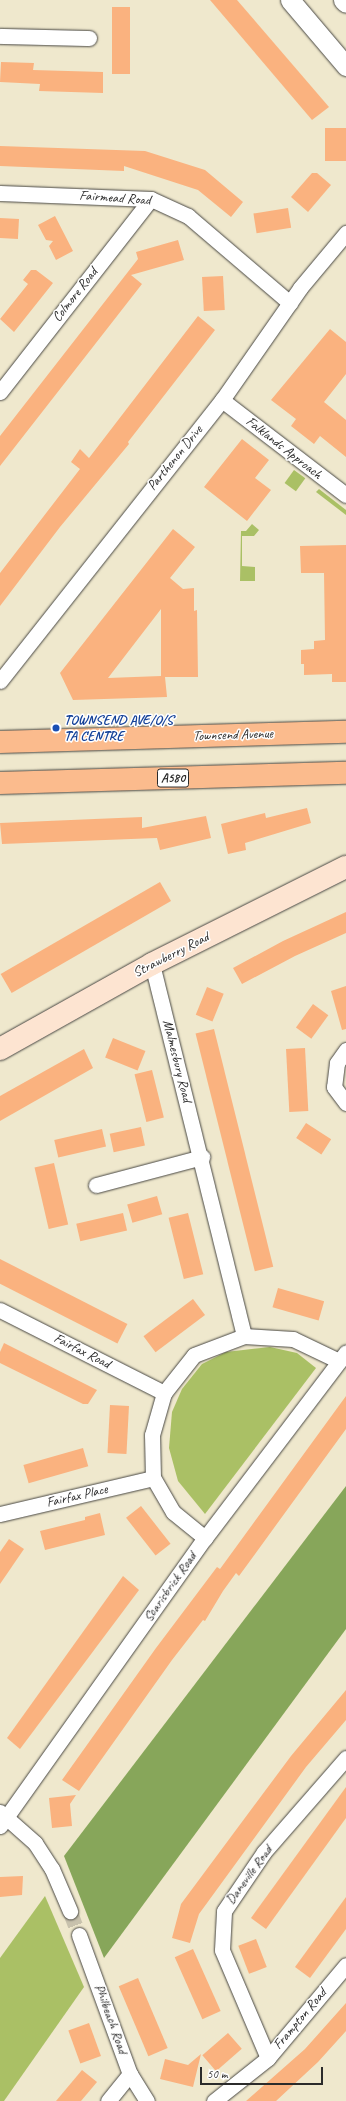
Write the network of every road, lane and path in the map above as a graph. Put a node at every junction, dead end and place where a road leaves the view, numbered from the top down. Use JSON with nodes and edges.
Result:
{"nodes":[{"id":1,"x":290,"y":0,"type":"edge"},
{"id":2,"x":343,"y":0,"type":"edge"},
{"id":3,"x":346,"y":4,"type":"edge"},
{"id":4,"x":0,"y":36,"type":"edge"},
{"id":5,"x":89,"y":38,"type":"dead end"},
{"id":6,"x":346,"y":66,"type":"edge"},
{"id":7,"x":0,"y":193,"type":"edge"},
{"id":8,"x":151,"y":198,"type":"junction"},
{"id":9,"x":346,"y":233,"type":"edge"},
{"id":10,"x":290,"y":303,"type":"junction"},
{"id":11,"x":0,"y":392,"type":"edge"},
{"id":12,"x":222,"y":400,"type":"junction"},
{"id":13,"x":346,"y":495,"type":"edge"},
{"id":14,"x":0,"y":681,"type":"edge"},
{"id":15,"x":346,"y":732,"type":"edge"},
{"id":16,"x":0,"y":742,"type":"edge"},
{"id":17,"x":346,"y":772,"type":"edge"},
{"id":18,"x":0,"y":783,"type":"edge"},
{"id":19,"x":346,"y":867,"type":"edge"},
{"id":20,"x":152,"y":964,"type":"junction"},
{"id":21,"x":0,"y":1049,"type":"edge"},
{"id":22,"x":346,"y":1050,"type":"edge"},
{"id":23,"x":346,"y":1103,"type":"edge"},
{"id":24,"x":202,"y":1157,"type":"junction"},
{"id":25,"x":96,"y":1185,"type":"dead end"},
{"id":26,"x":0,"y":1310,"type":"edge"},
{"id":27,"x":244,"y":1336,"type":"junction"},
{"id":28,"x":343,"y":1356,"type":"edge"},
{"id":29,"x":164,"y":1393,"type":"junction"},
{"id":30,"x":154,"y":1478,"type":"junction"},
{"id":31,"x":0,"y":1514,"type":"edge"},
{"id":32,"x":205,"y":1538,"type":"junction"},
{"id":33,"x":346,"y":1758,"type":"edge"},
{"id":34,"x":2,"y":1819,"type":"edge"},
{"id":35,"x":70,"y":1911,"type":"tunnel mouth"},
{"id":36,"x":79,"y":1935,"type":"tunnel mouth"},
{"id":37,"x":346,"y":1965,"type":"edge"},
{"id":38,"x":268,"y":2058,"type":"junction"},
{"id":39,"x":130,"y":2074,"type":"junction"},
{"id":40,"x":108,"y":2101,"type":"edge"},
{"id":41,"x":147,"y":2101,"type":"edge"},
{"id":42,"x":214,"y":2101,"type":"edge"}],
"edges":[{"from":1,"to":6,"type":"street"},
{"from":2,"to":3,"type":"street"},
{"from":4,"to":5,"type":"street"},
{"from":7,"to":8,"type":"street","name":"Fairmead Road"},
{"from":8,"to":10,"type":"street","name":"Fairmead Road"},
{"from":8,"to":11,"type":"street","name":"Colmore Road"},
{"from":9,"to":10,"type":"street","name":"Parthenon Drive"},
{"from":10,"to":12,"type":"street","name":"Parthenon Drive"},
{"from":12,"to":13,"type":"street","name":"Falklands Approach"},
{"from":12,"to":14,"type":"street","name":"Parthenon Drive"},
{"from":15,"to":16,"type":"main road","name":"Townsend Avenue"},
{"from":17,"to":18,"type":"main road","number":"A580"},
{"from":19,"to":20,"type":"main road","name":"Strawberry Road"},
{"from":20,"to":21,"type":"main road","name":"Strawberry Road"},
{"from":20,"to":24,"type":"street","name":"Malmesbury Road"},
{"from":22,"to":23,"type":"street"},
{"from":24,"to":25,"type":"street"},
{"from":24,"to":27,"type":"street","name":"Malmesbury Road"},
{"from":26,"to":29,"type":"street","name":"Fairfax Road"},
{"from":27,"to":28,"type":"street"},
{"from":27,"to":29,"type":"street"},
{"from":28,"to":32,"type":"street","name":"Scarisbrick Road"},
{"from":29,"to":30,"type":"street"},
{"from":30,"to":31,"type":"street","name":"Fairfax Place"},
{"from":30,"to":32,"type":"street"},
{"from":32,"to":34,"type":"street","name":"Scarisbrick Road"},
{"from":33,"to":38,"type":"street","name":"Daneville Road"},
{"from":34,"to":35,"type":"street"},
{"from":36,"to":39,"type":"street","name":"Philbeach Road"},
{"from":37,"to":38,"type":"street","name":"Frampton Road"},
{"from":38,"to":42,"type":"street","name":"Frampton Road"},
{"from":39,"to":40,"type":"street"},
{"from":39,"to":41,"type":"street","name":"Philbeach Road"}]}
